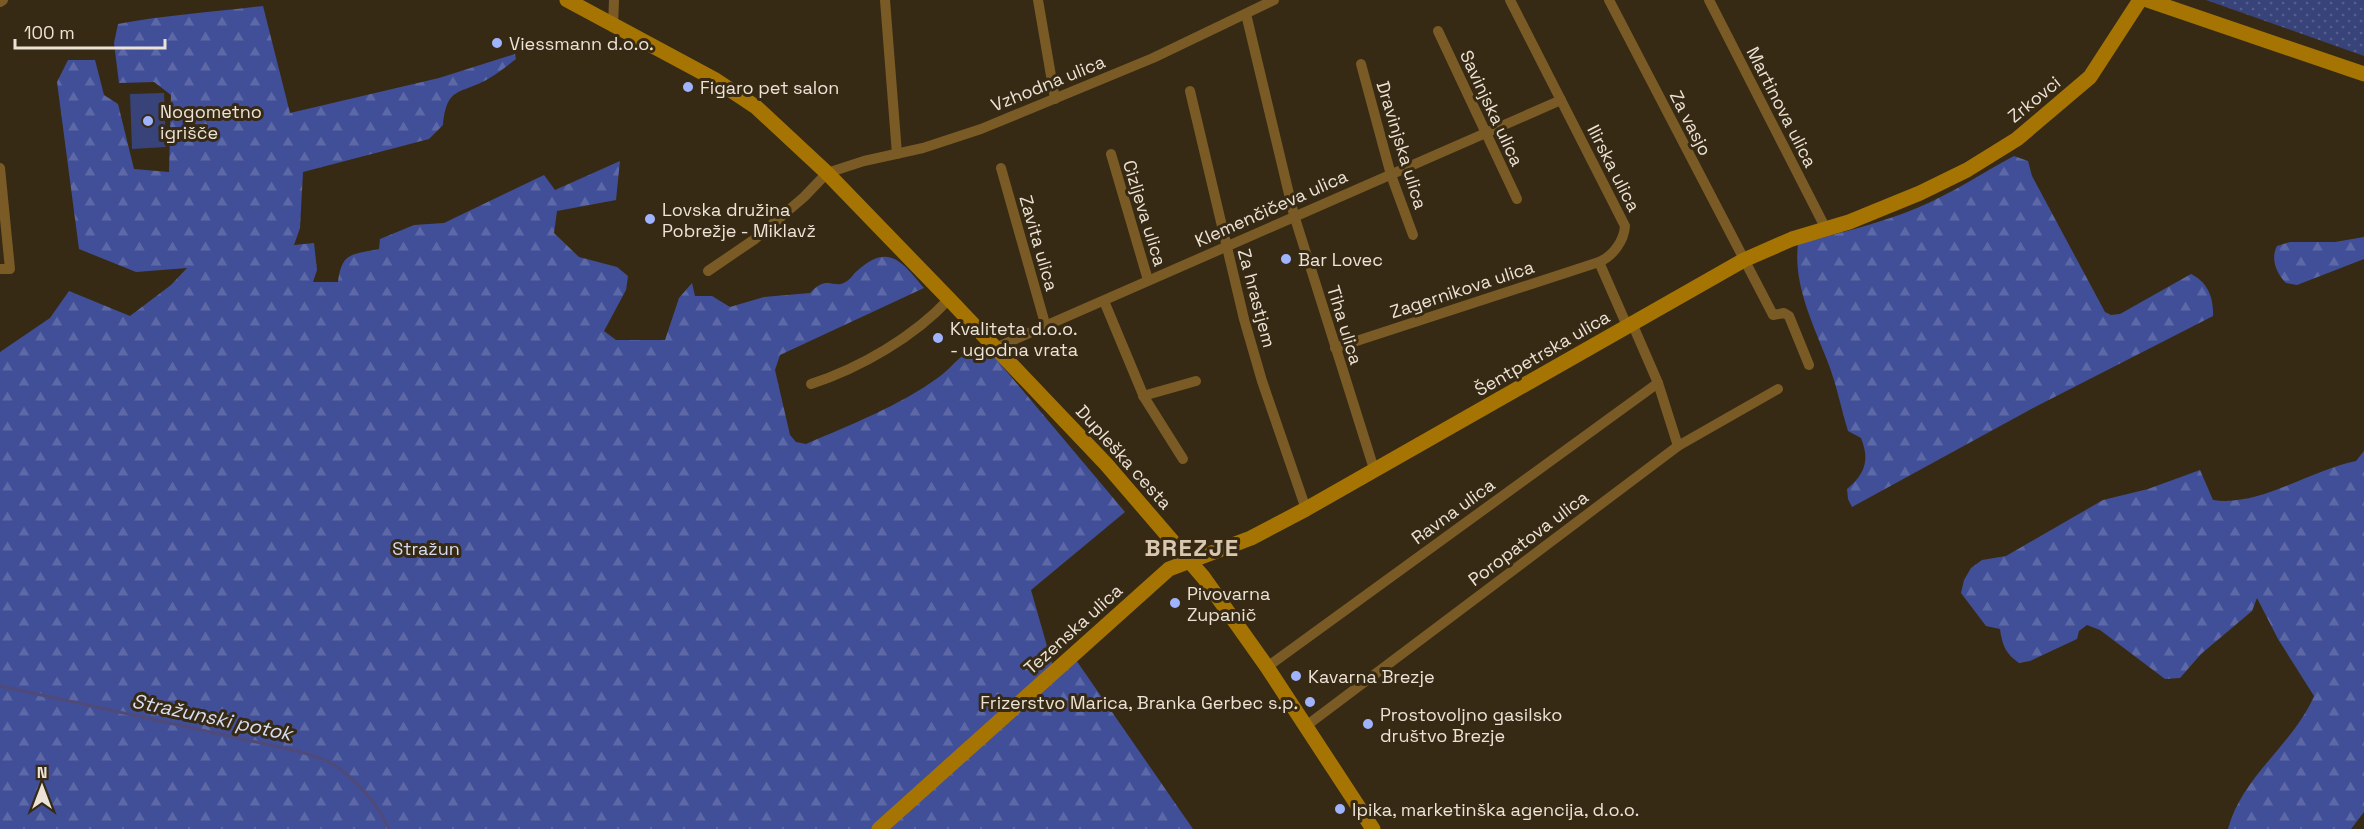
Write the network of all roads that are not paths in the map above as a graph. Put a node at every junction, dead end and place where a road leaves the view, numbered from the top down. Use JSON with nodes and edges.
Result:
{"nodes":[{"id":1,"x":567,"y":0,"type":"edge"},
{"id":2,"x":614,"y":0,"type":"edge"},
{"id":3,"x":885,"y":0,"type":"edge"},
{"id":4,"x":1038,"y":0,"type":"edge"},
{"id":5,"x":1274,"y":0,"type":"edge"},
{"id":6,"x":1510,"y":0,"type":"edge"},
{"id":7,"x":1608,"y":0,"type":"edge"},
{"id":8,"x":1709,"y":0,"type":"edge"},
{"id":9,"x":2140,"y":0,"type":"edge"},
{"id":10,"x":2147,"y":0,"type":"edge"},
{"id":11,"x":1246,"y":14,"type":"junction"},
{"id":12,"x":613,"y":27,"type":"junction"},
{"id":13,"x":1437,"y":31,"type":"dead end"},
{"id":14,"x":1361,"y":64,"type":"dead end"},
{"id":15,"x":2364,"y":74,"type":"edge"},
{"id":16,"x":1190,"y":91,"type":"dead end"},
{"id":17,"x":1055,"y":99,"type":"junction"},
{"id":18,"x":1561,"y":100,"type":"junction"},
{"id":19,"x":1486,"y":133,"type":"junction"},
{"id":20,"x":897,"y":154,"type":"junction"},
{"id":21,"x":1111,"y":154,"type":"dead end"},
{"id":22,"x":0,"y":168,"type":"edge"},
{"id":23,"x":1001,"y":168,"type":"dead end"},
{"id":24,"x":827,"y":173,"type":"junction"},
{"id":25,"x":1391,"y":175,"type":"junction"},
{"id":26,"x":1920,"y":193,"type":"joint"},
{"id":27,"x":1517,"y":199,"type":"dead end"},
{"id":28,"x":1294,"y":215,"type":"junction"},
{"id":29,"x":1826,"y":229,"type":"junction"},
{"id":30,"x":1413,"y":236,"type":"dead end"},
{"id":31,"x":1226,"y":245,"type":"junction"},
{"id":32,"x":1744,"y":260,"type":"junction"},
{"id":33,"x":1599,"y":262,"type":"junction"},
{"id":34,"x":5,"y":269,"type":"edge"},
{"id":35,"x":708,"y":271,"type":"dead end"},
{"id":36,"x":1148,"y":280,"type":"junction"},
{"id":37,"x":950,"y":299,"type":"junction"},
{"id":38,"x":1104,"y":301,"type":"junction"},
{"id":39,"x":1630,"y":325,"type":"junction"},
{"id":40,"x":1046,"y":327,"type":"junction"},
{"id":41,"x":995,"y":348,"type":"junction"},
{"id":42,"x":1335,"y":348,"type":"junction"},
{"id":43,"x":1809,"y":365,"type":"dead end"},
{"id":44,"x":1196,"y":381,"type":"dead end"},
{"id":45,"x":1658,"y":383,"type":"junction"},
{"id":46,"x":811,"y":384,"type":"dead end"},
{"id":47,"x":1778,"y":389,"type":"dead end"},
{"id":48,"x":1143,"y":396,"type":"junction"},
{"id":49,"x":1678,"y":446,"type":"junction"},
{"id":50,"x":1183,"y":459,"type":"dead end"},
{"id":51,"x":1374,"y":469,"type":"junction"},
{"id":52,"x":1306,"y":509,"type":"junction"},
{"id":53,"x":1189,"y":560,"type":"junction"},
{"id":54,"x":1267,"y":667,"type":"junction"},
{"id":55,"x":1306,"y":726,"type":"junction"},
{"id":56,"x":879,"y":829,"type":"edge"},
{"id":57,"x":1373,"y":829,"type":"edge"}],
"edges":[{"from":1,"to":12,"type":"street","name":"Dupleška cesta"},
{"from":2,"to":12,"type":"street"},
{"from":3,"to":20,"type":"street"},
{"from":4,"to":17,"type":"street"},
{"from":5,"to":11,"type":"street","name":"Vzhodna ulica"},
{"from":6,"to":18,"type":"street","name":"Ilirska ulica"},
{"from":7,"to":32,"type":"street","name":"Za vasjo"},
{"from":8,"to":29,"type":"street","name":"Martinova ulica"},
{"from":9,"to":26,"type":"street","name":"Zrkovci"},
{"from":10,"to":15,"type":"street"},
{"from":11,"to":17,"type":"street","name":"Vzhodna ulica"},
{"from":11,"to":28,"type":"street","name":"Tiha ulica"},
{"from":12,"to":24,"type":"street","name":"Dupleška cesta"},
{"from":13,"to":19,"type":"street","name":"Savinjska ulica"},
{"from":14,"to":25,"type":"street","name":"Dravinjska ulica"},
{"from":16,"to":31,"type":"street","name":"Za hrastjem"},
{"from":17,"to":20,"type":"street","name":"Vzhodna ulica"},
{"from":18,"to":19,"type":"street","name":"Klemenčičeva ulica"},
{"from":18,"to":33,"type":"street","name":"Ilirska ulica"},
{"from":19,"to":25,"type":"street","name":"Klemenčičeva ulica"},
{"from":19,"to":27,"type":"street","name":"Savinjska ulica"},
{"from":20,"to":24,"type":"street","name":"Vzhodna ulica"},
{"from":21,"to":36,"type":"street","name":"Cizljeva ulica"},
{"from":22,"to":34,"type":"street"},
{"from":23,"to":40,"type":"street","name":"Zavita ulica"},
{"from":24,"to":35,"type":"street"},
{"from":24,"to":37,"type":"street","name":"Dupleška cesta"},
{"from":25,"to":28,"type":"street","name":"Klemenčičeva ulica"},
{"from":25,"to":30,"type":"street","name":"Dravinjska ulica"},
{"from":26,"to":29,"type":"street","name":"Šentpetrska ulica"},
{"from":28,"to":31,"type":"street","name":"Klemenčičeva ulica"},
{"from":28,"to":42,"type":"street","name":"Tiha ulica"},
{"from":29,"to":32,"type":"street","name":"Šentpetrska ulica"},
{"from":31,"to":36,"type":"street","name":"Klemenčičeva ulica"},
{"from":31,"to":52,"type":"street","name":"Za hrastjem"},
{"from":32,"to":39,"type":"street","name":"Šentpetrska ulica"},
{"from":32,"to":43,"type":"street","name":"Za vasjo"},
{"from":33,"to":39,"type":"street"},
{"from":33,"to":42,"type":"street","name":"Zagernikova ulica"},
{"from":36,"to":38,"type":"street","name":"Klemenčičeva ulica"},
{"from":37,"to":41,"type":"street","name":"Dupleška cesta"},
{"from":37,"to":46,"type":"street"},
{"from":38,"to":40,"type":"street","name":"Klemenčičeva ulica"},
{"from":38,"to":48,"type":"street"},
{"from":39,"to":45,"type":"street"},
{"from":39,"to":51,"type":"street","name":"Šentpetrska ulica"},
{"from":40,"to":41,"type":"street","name":"Klemenčičeva ulica"},
{"from":41,"to":53,"type":"street","name":"Dupleška cesta"},
{"from":42,"to":51,"type":"street","name":"Tiha ulica"},
{"from":44,"to":48,"type":"street"},
{"from":45,"to":49,"type":"street"},
{"from":45,"to":54,"type":"street","name":"Ravna ulica"},
{"from":47,"to":49,"type":"street","name":"Poropatova ulica"},
{"from":48,"to":50,"type":"street"},
{"from":49,"to":55,"type":"street","name":"Poropatova ulica"},
{"from":51,"to":52,"type":"street","name":"Šentpetrska ulica"},
{"from":52,"to":53,"type":"street","name":"Šentpetrska ulica"},
{"from":53,"to":54,"type":"street","name":"Dupleška cesta"},
{"from":53,"to":56,"type":"street","name":"Tezenska ulica"},
{"from":54,"to":55,"type":"street","name":"Dupleška cesta"},
{"from":55,"to":57,"type":"street","name":"Dupleška cesta"}]}
